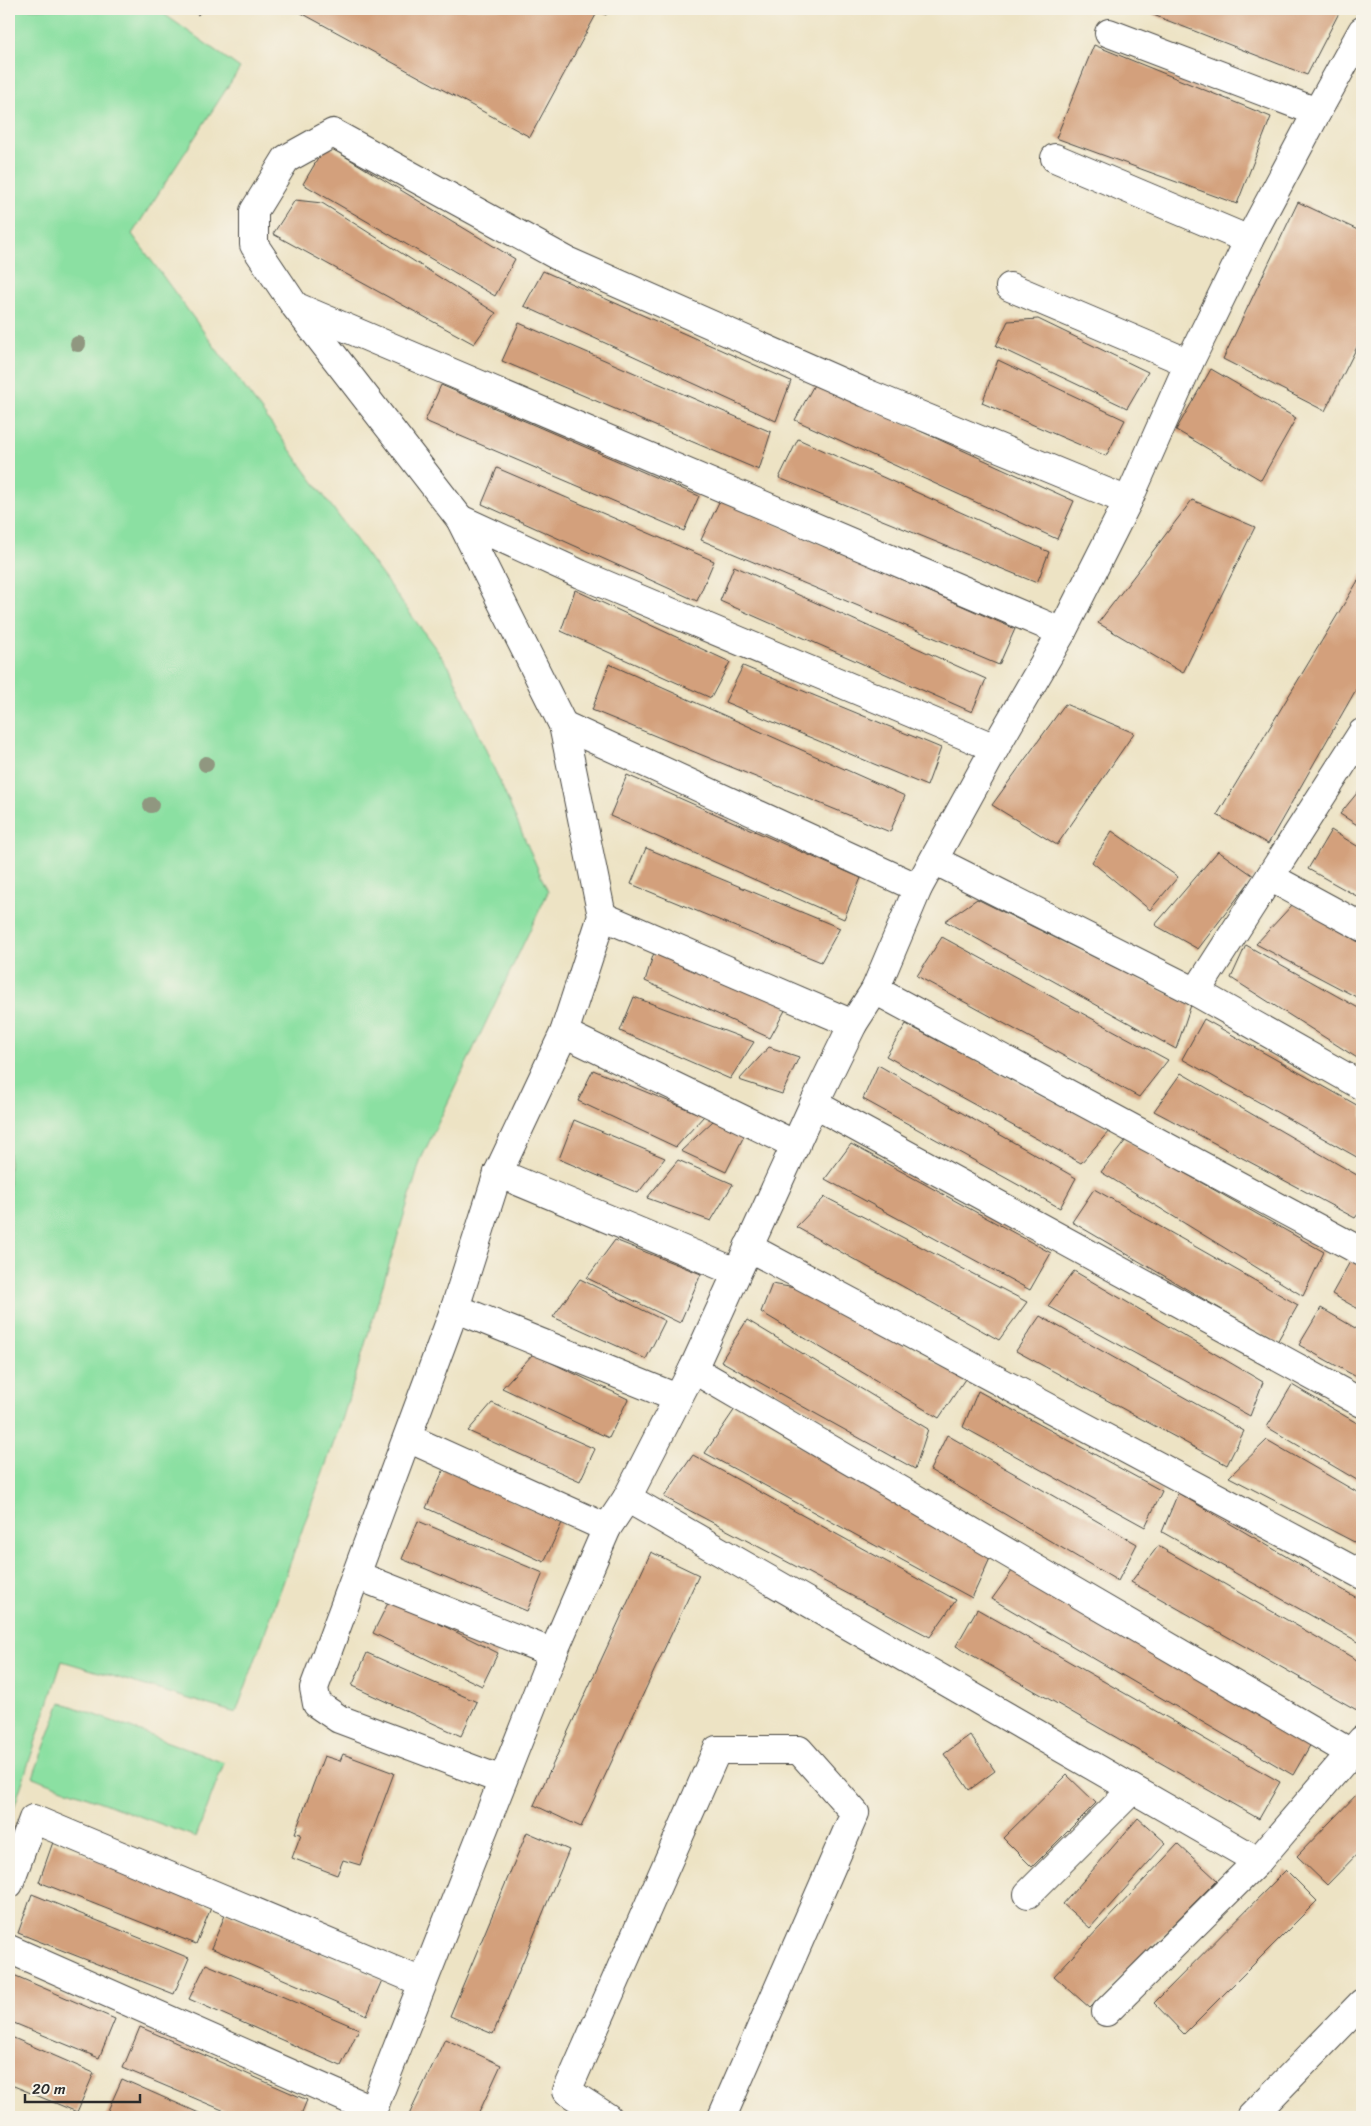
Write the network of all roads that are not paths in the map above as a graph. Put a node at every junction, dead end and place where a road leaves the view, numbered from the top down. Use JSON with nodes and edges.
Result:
{"nodes":[{"id":1,"x":1362,"y":31,"type":"edge"},
{"id":2,"x":1109,"y":33,"type":"dead end"},
{"id":3,"x":1316,"y":112,"type":"junction"},
{"id":4,"x":1055,"y":158,"type":"dead end"},
{"id":5,"x":1249,"y":240,"type":"junction"},
{"id":6,"x":1010,"y":287,"type":"dead end"},
{"id":7,"x":295,"y":306,"type":"junction"},
{"id":8,"x":1189,"y":363,"type":"junction"},
{"id":9,"x":1128,"y":501,"type":"junction"},
{"id":10,"x":460,"y":519,"type":"junction"},
{"id":11,"x":1062,"y":632,"type":"junction"},
{"id":12,"x":563,"y":725,"type":"junction"},
{"id":13,"x":1362,"y":732,"type":"edge"},
{"id":14,"x":995,"y":748,"type":"junction"},
{"id":15,"x":1354,"y":763,"type":"edge"},
{"id":16,"x":934,"y":860,"type":"junction"},
{"id":17,"x":1270,"y":877,"type":"junction"},
{"id":18,"x":918,"y":888,"type":"junction"},
{"id":19,"x":602,"y":916,"type":"junction"},
{"id":20,"x":1362,"y":927,"type":"edge"},
{"id":21,"x":875,"y":990,"type":"junction"},
{"id":22,"x":1196,"y":992,"type":"junction"},
{"id":23,"x":853,"y":1024,"type":"junction"},
{"id":24,"x":564,"y":1033,"type":"junction"},
{"id":25,"x":1362,"y":1086,"type":"edge"},
{"id":26,"x":814,"y":1104,"type":"junction"},
{"id":27,"x":796,"y":1145,"type":"junction"},
{"id":28,"x":498,"y":1174,"type":"junction"},
{"id":29,"x":748,"y":1247,"type":"junction"},
{"id":30,"x":1362,"y":1252,"type":"edge"},
{"id":31,"x":736,"y":1272,"type":"junction"},
{"id":32,"x":455,"y":1308,"type":"junction"},
{"id":33,"x":693,"y":1369,"type":"junction"},
{"id":34,"x":677,"y":1398,"type":"junction"},
{"id":35,"x":1362,"y":1403,"type":"edge"},
{"id":36,"x":408,"y":1438,"type":"junction"},
{"id":37,"x":626,"y":1498,"type":"junction"},
{"id":38,"x":607,"y":1528,"type":"junction"},
{"id":39,"x":356,"y":1575,"type":"junction"},
{"id":40,"x":1362,"y":1575,"type":"edge"},
{"id":41,"x":553,"y":1653,"type":"junction"},
{"id":42,"x":1357,"y":1747,"type":"edge"},
{"id":43,"x":502,"y":1780,"type":"junction"},
{"id":44,"x":1132,"y":1790,"type":"junction"},
{"id":45,"x":1258,"y":1861,"type":"junction"},
{"id":46,"x":9,"y":1884,"type":"edge"},
{"id":47,"x":1028,"y":1894,"type":"dead end"},
{"id":48,"x":9,"y":1949,"type":"edge"},
{"id":49,"x":422,"y":1982,"type":"junction"},
{"id":50,"x":1362,"y":2003,"type":"edge"},
{"id":51,"x":1106,"y":2012,"type":"dead end"},
{"id":52,"x":372,"y":2114,"type":"edge"},
{"id":53,"x":607,"y":2117,"type":"edge"},
{"id":54,"x":722,"y":2117,"type":"edge"},
{"id":55,"x":1252,"y":2117,"type":"edge"}],
"edges":[{"from":1,"to":3,"type":"street"},
{"from":2,"to":3,"type":"street"},
{"from":3,"to":5,"type":"street"},
{"from":4,"to":5,"type":"street"},
{"from":5,"to":8,"type":"street"},
{"from":6,"to":8,"type":"street"},
{"from":7,"to":9,"type":"street"},
{"from":7,"to":10,"type":"street"},
{"from":7,"to":11,"type":"street"},
{"from":8,"to":9,"type":"street"},
{"from":9,"to":11,"type":"street"},
{"from":10,"to":12,"type":"street"},
{"from":10,"to":14,"type":"street"},
{"from":11,"to":14,"type":"street"},
{"from":12,"to":18,"type":"street"},
{"from":12,"to":19,"type":"street"},
{"from":13,"to":15,"type":"street"},
{"from":14,"to":16,"type":"street"},
{"from":15,"to":17,"type":"street"},
{"from":16,"to":18,"type":"street"},
{"from":16,"to":22,"type":"street"},
{"from":17,"to":20,"type":"street"},
{"from":17,"to":22,"type":"street"},
{"from":18,"to":21,"type":"street"},
{"from":19,"to":23,"type":"street"},
{"from":19,"to":24,"type":"street"},
{"from":21,"to":23,"type":"street"},
{"from":21,"to":30,"type":"street"},
{"from":22,"to":25,"type":"street"},
{"from":23,"to":26,"type":"street"},
{"from":24,"to":27,"type":"street"},
{"from":24,"to":28,"type":"street"},
{"from":26,"to":27,"type":"street"},
{"from":26,"to":35,"type":"street"},
{"from":27,"to":29,"type":"street"},
{"from":28,"to":31,"type":"street"},
{"from":28,"to":32,"type":"street"},
{"from":29,"to":31,"type":"street"},
{"from":29,"to":40,"type":"street"},
{"from":31,"to":33,"type":"street"},
{"from":32,"to":34,"type":"street"},
{"from":32,"to":36,"type":"street"},
{"from":33,"to":34,"type":"street"},
{"from":33,"to":42,"type":"street"},
{"from":34,"to":37,"type":"street"},
{"from":36,"to":38,"type":"street"},
{"from":36,"to":39,"type":"street"},
{"from":37,"to":38,"type":"street"},
{"from":37,"to":44,"type":"street"},
{"from":38,"to":41,"type":"street"},
{"from":39,"to":41,"type":"street"},
{"from":39,"to":43,"type":"street"},
{"from":41,"to":43,"type":"street"},
{"from":42,"to":45,"type":"street"},
{"from":43,"to":49,"type":"street"},
{"from":44,"to":45,"type":"street"},
{"from":44,"to":47,"type":"street"},
{"from":45,"to":51,"type":"street"},
{"from":46,"to":49,"type":"street"},
{"from":48,"to":52,"type":"street"},
{"from":49,"to":52,"type":"street"},
{"from":50,"to":55,"type":"street"},
{"from":53,"to":54,"type":"street"}]}
